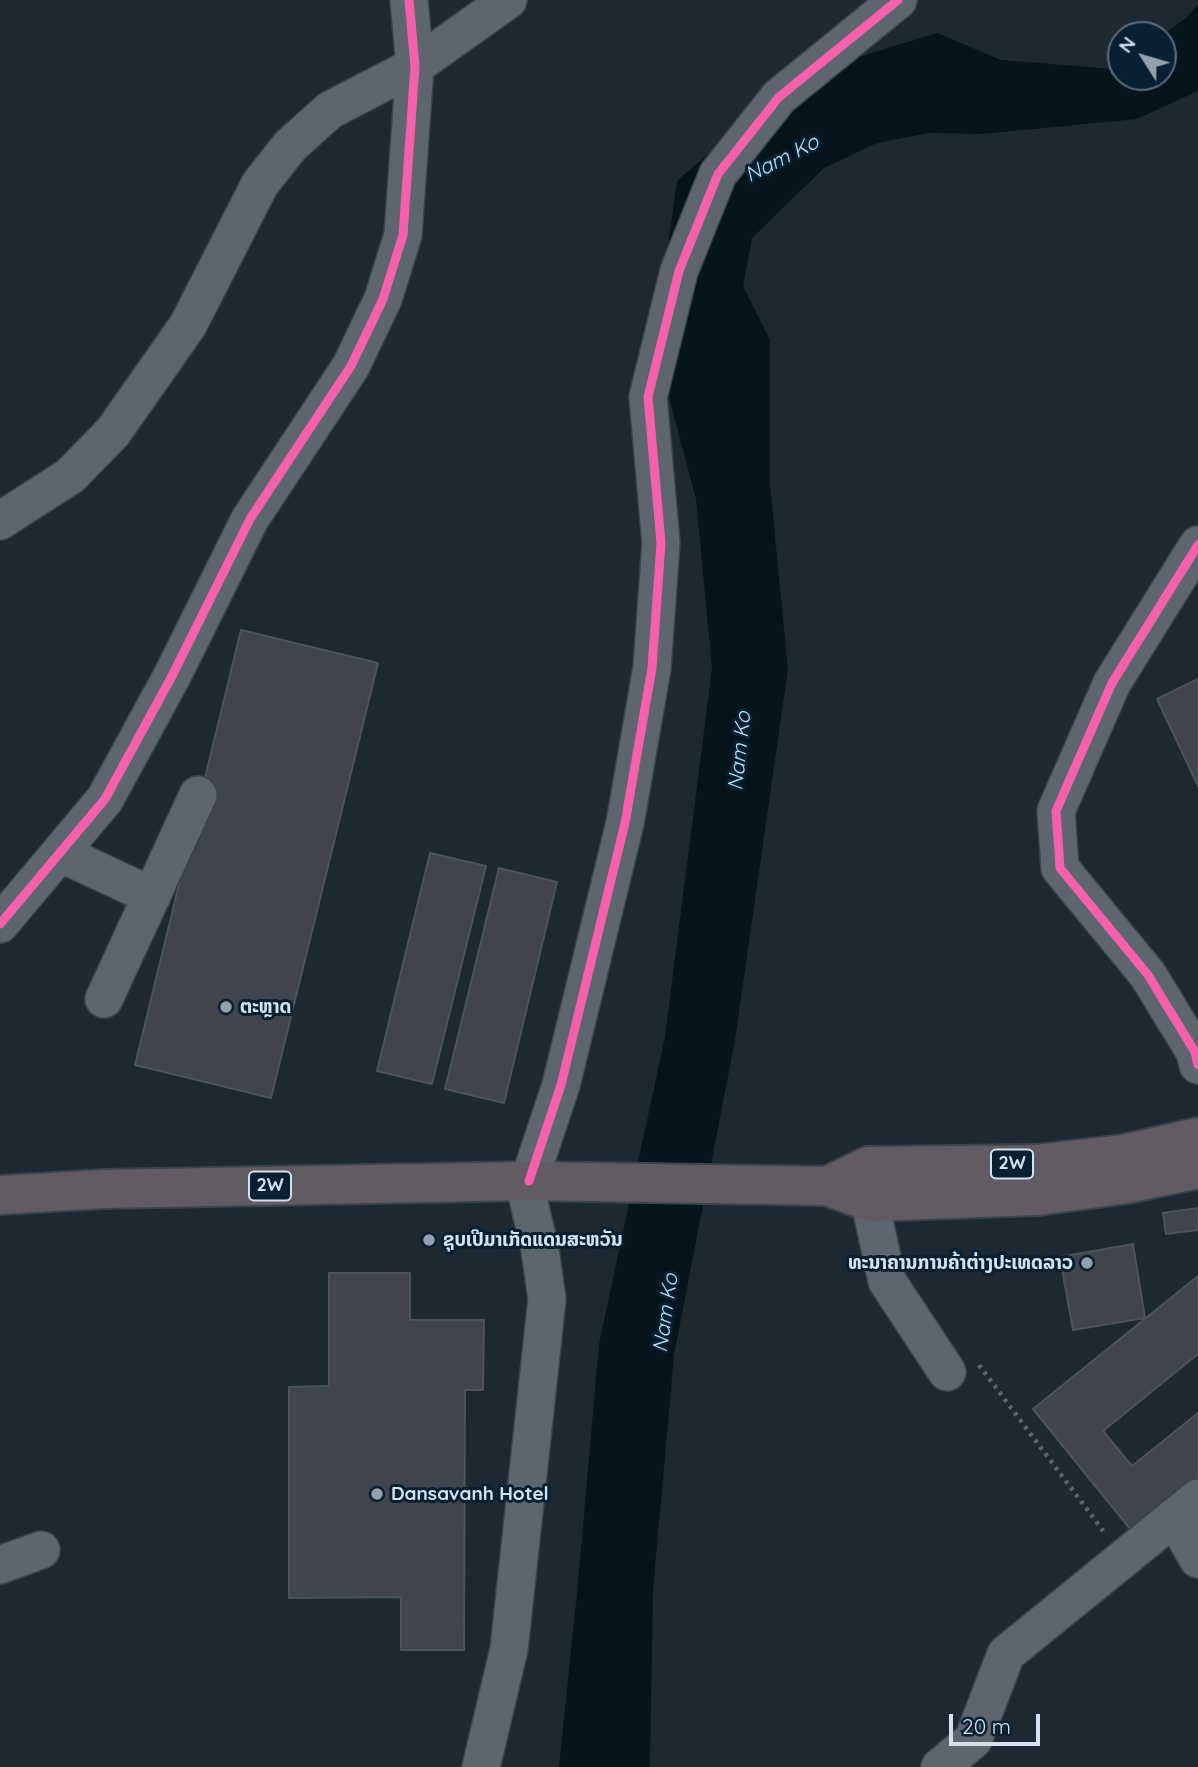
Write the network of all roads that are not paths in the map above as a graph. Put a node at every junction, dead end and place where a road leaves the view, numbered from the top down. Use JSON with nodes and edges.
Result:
{"nodes":[{"id":1,"x":409,"y":0,"type":"edge"},
{"id":2,"x":508,"y":0,"type":"edge"},
{"id":3,"x":898,"y":0,"type":"edge"},
{"id":4,"x":415,"y":66,"type":"junction"},
{"id":5,"x":0,"y":521,"type":"edge"},
{"id":6,"x":1198,"y":545,"type":"edge"},
{"id":7,"x":198,"y":795,"type":"dead end"},
{"id":8,"x":60,"y":853,"type":"junction"},
{"id":9,"x":152,"y":896,"type":"junction"},
{"id":10,"x":0,"y":924,"type":"edge"},
{"id":11,"x":104,"y":999,"type":"dead end"},
{"id":12,"x":1198,"y":1065,"type":"edge"},
{"id":13,"x":1198,"y":1137,"type":"edge"},
{"id":14,"x":1198,"y":1169,"type":"edge"},
{"id":15,"x":531,"y":1181,"type":"junction"},
{"id":16,"x":828,"y":1186,"type":"junction"},
{"id":17,"x":0,"y":1195,"type":"edge"},
{"id":18,"x":870,"y":1202,"type":"junction"},
{"id":19,"x":947,"y":1372,"type":"road end"},
{"id":20,"x":1186,"y":1507,"type":"edge"},
{"id":21,"x":41,"y":1550,"type":"dead end"},
{"id":22,"x":1198,"y":1559,"type":"edge"},
{"id":23,"x":0,"y":1565,"type":"edge"},
{"id":24,"x":481,"y":1767,"type":"edge"},
{"id":25,"x":940,"y":1767,"type":"edge"}],
"edges":[{"from":1,"to":4,"type":"street"},
{"from":2,"to":4,"type":"street"},
{"from":3,"to":15,"type":"street"},
{"from":4,"to":5,"type":"street"},
{"from":4,"to":8,"type":"street"},
{"from":6,"to":12,"type":"street"},
{"from":7,"to":9,"type":"street"},
{"from":8,"to":9,"type":"street"},
{"from":8,"to":10,"type":"street"},
{"from":9,"to":11,"type":"street"},
{"from":13,"to":16,"type":"highway","number":"2W"},
{"from":14,"to":18,"type":"highway","number":"2W"},
{"from":15,"to":16,"type":"highway","number":"2W"},
{"from":15,"to":17,"type":"highway","number":"2W"},
{"from":15,"to":24,"type":"street"},
{"from":16,"to":18,"type":"highway","number":"2W"},
{"from":18,"to":19,"type":"street"},
{"from":20,"to":22,"type":"street"},
{"from":20,"to":25,"type":"street"},
{"from":21,"to":23,"type":"street"}]}
